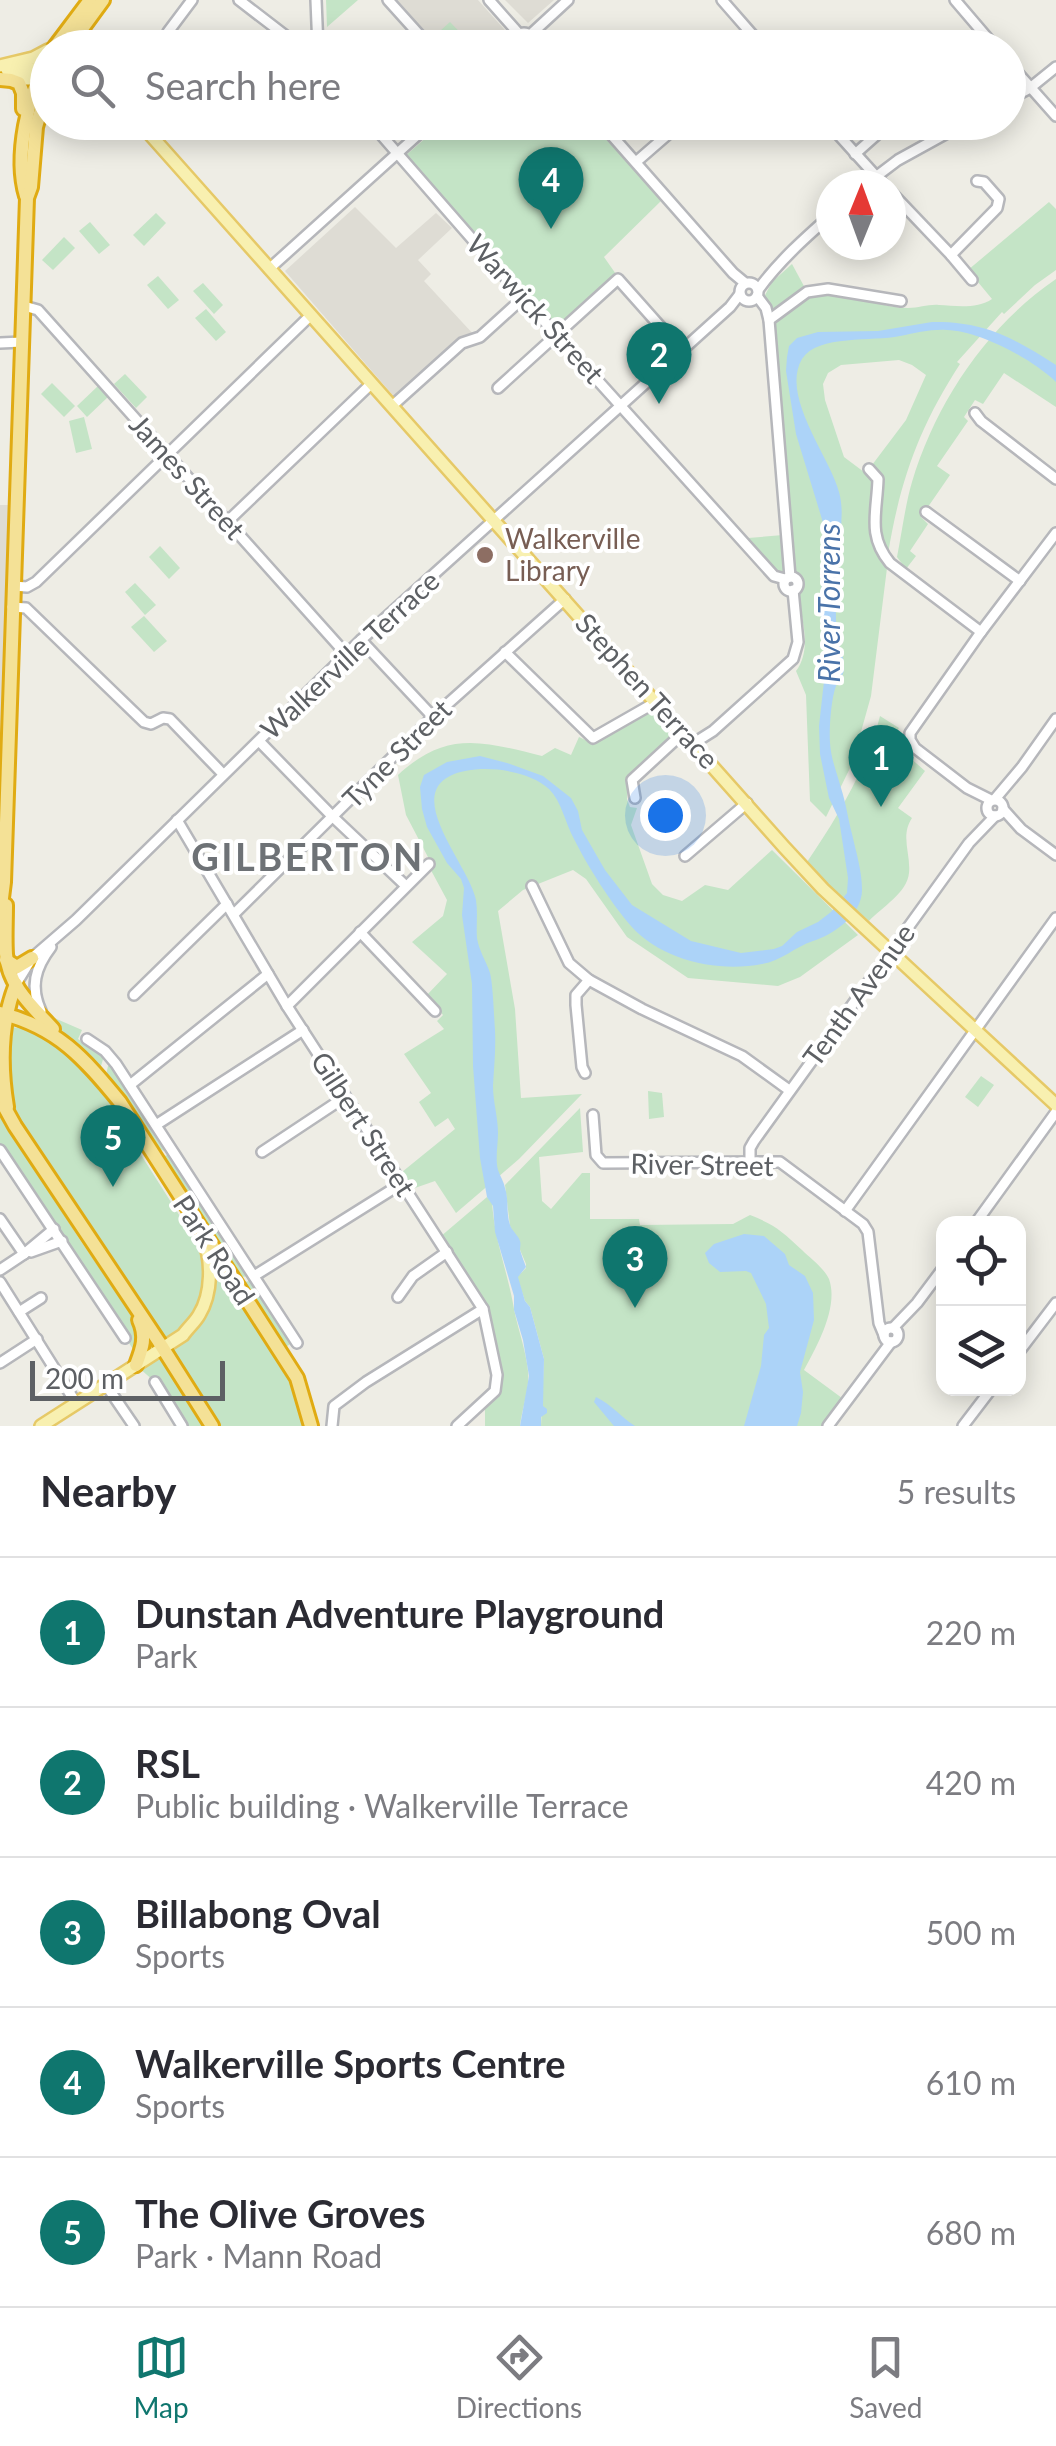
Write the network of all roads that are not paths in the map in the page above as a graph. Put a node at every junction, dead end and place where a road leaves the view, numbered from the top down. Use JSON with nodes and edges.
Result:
{"nodes":[{"id":1,"x":90,"y":0,"type":"edge"},
{"id":2,"x":104,"y":0,"type":"edge"},
{"id":3,"x":192,"y":0,"type":"edge"},
{"id":4,"x":238,"y":0,"type":"edge"},
{"id":5,"x":316,"y":0,"type":"edge"},
{"id":6,"x":388,"y":0,"type":"edge"},
{"id":7,"x":489,"y":0,"type":"edge"},
{"id":8,"x":568,"y":0,"type":"edge"},
{"id":9,"x":722,"y":0,"type":"edge"},
{"id":10,"x":955,"y":0,"type":"edge"},
{"id":11,"x":70,"y":30,"type":"edge"},
{"id":12,"x":75,"y":30,"type":"edge"},
{"id":13,"x":170,"y":30,"type":"edge"},
{"id":14,"x":278,"y":30,"type":"edge"},
{"id":15,"x":317,"y":30,"type":"edge"},
{"id":16,"x":412,"y":30,"type":"edge"},
{"id":17,"x":514,"y":30,"type":"edge"},
{"id":18,"x":537,"y":30,"type":"edge"},
{"id":19,"x":748,"y":30,"type":"edge"},
{"id":20,"x":981,"y":30,"type":"edge"},
{"id":21,"x":30,"y":59,"type":"edge"},
{"id":22,"x":1056,"y":67,"type":"edge"},
{"id":23,"x":0,"y":68,"type":"edge"},
{"id":24,"x":30,"y":71,"type":"edge"},
{"id":25,"x":30,"y":75,"type":"edge"},
{"id":26,"x":0,"y":79,"type":"edge"},
{"id":27,"x":1026,"y":83,"type":"edge"},
{"id":28,"x":1030,"y":88,"type":"junction"},
{"id":29,"x":1026,"y":90,"type":"edge"},
{"id":30,"x":30,"y":114,"type":"edge"},
{"id":31,"x":1056,"y":116,"type":"edge"},
{"id":32,"x":24,"y":131,"type":"junction"},
{"id":33,"x":35,"y":140,"type":"edge"},
{"id":34,"x":155,"y":140,"type":"edge"},
{"id":35,"x":386,"y":140,"type":"edge"},
{"id":36,"x":412,"y":140,"type":"edge"},
{"id":37,"x":616,"y":140,"type":"edge"},
{"id":38,"x":661,"y":140,"type":"edge"},
{"id":39,"x":843,"y":140,"type":"edge"},
{"id":40,"x":871,"y":140,"type":"edge"},
{"id":41,"x":934,"y":140,"type":"edge"},
{"id":42,"x":398,"y":153,"type":"junction"},
{"id":43,"x":855,"y":154,"type":"junction"},
{"id":44,"x":636,"y":162,"type":"junction"},
{"id":45,"x":870,"y":170,"type":"edge"},
{"id":46,"x":884,"y":170,"type":"edge"},
{"id":47,"x":977,"y":181,"type":"dead end"},
{"id":48,"x":27,"y":198,"type":"junction"},
{"id":49,"x":906,"y":208,"type":"edge"},
{"id":50,"x":816,"y":229,"type":"edge"},
{"id":51,"x":951,"y":254,"type":"junction"},
{"id":52,"x":270,"y":268,"type":"junction"},
{"id":53,"x":972,"y":280,"type":"dead end"},
{"id":54,"x":749,"y":292,"type":"junction"},
{"id":55,"x":524,"y":298,"type":"junction"},
{"id":56,"x":900,"y":301,"type":"dead end"},
{"id":57,"x":24,"y":306,"type":"junction"},
{"id":58,"x":768,"y":314,"type":"junction"},
{"id":59,"x":311,"y":315,"type":"junction"},
{"id":60,"x":556,"y":333,"type":"junction"},
{"id":61,"x":0,"y":342,"type":"edge"},
{"id":62,"x":22,"y":342,"type":"junction"},
{"id":63,"x":682,"y":351,"type":"junction"},
{"id":64,"x":372,"y":383,"type":"junction"},
{"id":65,"x":498,"y":388,"type":"dead end"},
{"id":66,"x":392,"y":406,"type":"junction"},
{"id":67,"x":622,"y":406,"type":"junction"},
{"id":68,"x":975,"y":413,"type":"dead end"},
{"id":69,"x":166,"y":454,"type":"junction"},
{"id":70,"x":869,"y":469,"type":"dead end"},
{"id":71,"x":1056,"y":479,"type":"edge"},
{"id":72,"x":926,"y":512,"type":"dead end"},
{"id":73,"x":494,"y":520,"type":"junction"},
{"id":74,"x":228,"y":521,"type":"junction"},
{"id":75,"x":1056,"y":533,"type":"edge"},
{"id":76,"x":788,"y":578,"type":"junction"},
{"id":77,"x":1020,"y":581,"type":"junction"},
{"id":78,"x":13,"y":586,"type":"junction"},
{"id":79,"x":565,"y":599,"type":"junction"},
{"id":80,"x":12,"y":607,"type":"junction"},
{"id":81,"x":982,"y":632,"type":"junction"},
{"id":82,"x":361,"y":640,"type":"junction"},
{"id":83,"x":505,"y":652,"type":"junction"},
{"id":84,"x":346,"y":654,"type":"junction"},
{"id":85,"x":656,"y":702,"type":"junction"},
{"id":86,"x":433,"y":717,"type":"junction"},
{"id":87,"x":1056,"y":719,"type":"edge"},
{"id":88,"x":684,"y":732,"type":"junction"},
{"id":89,"x":258,"y":740,"type":"junction"},
{"id":90,"x":694,"y":743,"type":"junction"},
{"id":91,"x":223,"y":774,"type":"junction"},
{"id":92,"x":636,"y":798,"type":"dead end"},
{"id":93,"x":746,"y":803,"type":"junction"},
{"id":94,"x":994,"y":808,"type":"junction"},
{"id":95,"x":333,"y":817,"type":"junction"},
{"id":96,"x":177,"y":820,"type":"junction"},
{"id":97,"x":1056,"y":855,"type":"edge"},
{"id":98,"x":686,"y":856,"type":"dead end"},
{"id":99,"x":429,"y":864,"type":"dead end"},
{"id":100,"x":4,"y":882,"type":"junction"},
{"id":101,"x":406,"y":886,"type":"junction"},
{"id":102,"x":532,"y":886,"type":"dead end"},
{"id":103,"x":228,"y":904,"type":"junction"},
{"id":104,"x":0,"y":914,"type":"edge"},
{"id":105,"x":234,"y":914,"type":"junction"},
{"id":106,"x":1056,"y":918,"type":"edge"},
{"id":107,"x":66,"y":930,"type":"junction"},
{"id":108,"x":360,"y":932,"type":"junction"},
{"id":109,"x":891,"y":952,"type":"junction"},
{"id":110,"x":32,"y":958,"type":"junction"},
{"id":111,"x":6,"y":960,"type":"junction"},
{"id":112,"x":268,"y":974,"type":"junction"},
{"id":113,"x":588,"y":980,"type":"junction"},
{"id":114,"x":16,"y":984,"type":"junction"},
{"id":115,"x":0,"y":993,"type":"edge"},
{"id":116,"x":134,"y":995,"type":"dead end"},
{"id":117,"x":287,"y":1006,"type":"junction"},
{"id":118,"x":435,"y":1010,"type":"dead end"},
{"id":119,"x":3,"y":1014,"type":"edge"},
{"id":120,"x":46,"y":1020,"type":"junction"},
{"id":121,"x":302,"y":1030,"type":"junction"},
{"id":122,"x":974,"y":1030,"type":"junction"},
{"id":123,"x":87,"y":1038,"type":"dead end"},
{"id":124,"x":67,"y":1044,"type":"junction"},
{"id":125,"x":585,"y":1073,"type":"dead end"},
{"id":126,"x":130,"y":1085,"type":"junction"},
{"id":127,"x":0,"y":1088,"type":"edge"},
{"id":128,"x":790,"y":1090,"type":"junction"},
{"id":129,"x":345,"y":1097,"type":"junction"},
{"id":130,"x":0,"y":1098,"type":"edge"},
{"id":131,"x":1056,"y":1108,"type":"edge"},
{"id":132,"x":9,"y":1114,"type":"junction"},
{"id":133,"x":593,"y":1115,"type":"dead end"},
{"id":134,"x":156,"y":1125,"type":"junction"},
{"id":135,"x":0,"y":1150,"type":"edge"},
{"id":136,"x":262,"y":1152,"type":"dead end"},
{"id":137,"x":750,"y":1161,"type":"junction"},
{"id":138,"x":401,"y":1184,"type":"junction"},
{"id":139,"x":845,"y":1211,"type":"junction"},
{"id":140,"x":192,"y":1216,"type":"junction"},
{"id":141,"x":981,"y":1216,"type":"edge"},
{"id":142,"x":0,"y":1219,"type":"edge"},
{"id":143,"x":54,"y":1229,"type":"junction"},
{"id":144,"x":62,"y":1241,"type":"junction"},
{"id":145,"x":447,"y":1252,"type":"junction"},
{"id":146,"x":24,"y":1254,"type":"junction"},
{"id":147,"x":0,"y":1270,"type":"edge"},
{"id":148,"x":254,"y":1276,"type":"junction"},
{"id":149,"x":936,"y":1276,"type":"edge"},
{"id":150,"x":0,"y":1282,"type":"edge"},
{"id":151,"x":124,"y":1290,"type":"junction"},
{"id":152,"x":398,"y":1297,"type":"dead end"},
{"id":153,"x":41,"y":1298,"type":"dead end"},
{"id":154,"x":1056,"y":1302,"type":"edge"},
{"id":155,"x":483,"y":1309,"type":"junction"},
{"id":156,"x":19,"y":1312,"type":"junction"},
{"id":157,"x":890,"y":1333,"type":"junction"},
{"id":158,"x":125,"y":1338,"type":"dead end"},
{"id":159,"x":37,"y":1340,"type":"junction"},
{"id":160,"x":297,"y":1342,"type":"dead end"},
{"id":161,"x":1026,"y":1342,"type":"edge"},
{"id":162,"x":163,"y":1348,"type":"junction"},
{"id":163,"x":0,"y":1363,"type":"edge"},
{"id":164,"x":136,"y":1366,"type":"junction"},
{"id":165,"x":154,"y":1382,"type":"dead end"},
{"id":166,"x":106,"y":1385,"type":"junction"},
{"id":167,"x":986,"y":1396,"type":"edge"},
{"id":168,"x":76,"y":1403,"type":"junction"},
{"id":169,"x":311,"y":1424,"type":"edge"},
{"id":170,"x":40,"y":1426,"type":"edge"},
{"id":171,"x":134,"y":1426,"type":"edge"},
{"id":172,"x":182,"y":1426,"type":"edge"},
{"id":173,"x":212,"y":1426,"type":"edge"},
{"id":174,"x":332,"y":1426,"type":"edge"},
{"id":175,"x":457,"y":1426,"type":"edge"},
{"id":176,"x":828,"y":1426,"type":"edge"},
{"id":177,"x":964,"y":1426,"type":"edge"}],
"edges":[{"from":1,"to":11,"type":"highway"},
{"from":2,"to":12,"type":"highway"},
{"from":3,"to":13,"type":"street"},
{"from":4,"to":14,"type":"street"},
{"from":5,"to":15,"type":"street"},
{"from":6,"to":16,"type":"street"},
{"from":7,"to":17,"type":"street"},
{"from":8,"to":18,"type":"street"},
{"from":9,"to":19,"type":"street"},
{"from":10,"to":20,"type":"street"},
{"from":21,"to":23,"type":"main road"},
{"from":22,"to":28,"type":"street"},
{"from":23,"to":24,"type":"main road"},
{"from":25,"to":26,"type":"main road"},
{"from":26,"to":32,"type":"highway"},
{"from":27,"to":28,"type":"street"},
{"from":28,"to":29,"type":"street"},
{"from":28,"to":31,"type":"street"},
{"from":30,"to":32,"type":"highway"},
{"from":32,"to":48,"type":"highway"},
{"from":33,"to":48,"type":"highway"},
{"from":34,"to":52,"type":"main road","name":"Stephen Terrace"},
{"from":35,"to":42,"type":"street","name":"Warwick Street"},
{"from":36,"to":42,"type":"street"},
{"from":37,"to":44,"type":"street"},
{"from":38,"to":44,"type":"street"},
{"from":39,"to":43,"type":"street"},
{"from":40,"to":43,"type":"street"},
{"from":41,"to":46,"type":"street"},
{"from":42,"to":52,"type":"street"},
{"from":42,"to":55,"type":"street","name":"Warwick Street"},
{"from":43,"to":45,"type":"street"},
{"from":44,"to":54,"type":"street"},
{"from":47,"to":51,"type":"street"},
{"from":48,"to":57,"type":"highway"},
{"from":49,"to":51,"type":"street"},
{"from":50,"to":54,"type":"street","name":"Walkerville Terrace"},
{"from":51,"to":53,"type":"street"},
{"from":52,"to":59,"type":"main road","name":"Stephen Terrace"},
{"from":54,"to":58,"type":"street"},
{"from":54,"to":63,"type":"street","name":"Walkerville Terrace"},
{"from":55,"to":60,"type":"street","name":"Warwick Street"},
{"from":55,"to":66,"type":"street"},
{"from":56,"to":58,"type":"street"},
{"from":57,"to":62,"type":"highway"},
{"from":57,"to":69,"type":"street","name":"James Street"},
{"from":58,"to":76,"type":"street"},
{"from":59,"to":64,"type":"main road","name":"Stephen Terrace"},
{"from":59,"to":69,"type":"street"},
{"from":60,"to":63,"type":"street"},
{"from":60,"to":65,"type":"street"},
{"from":60,"to":67,"type":"street","name":"Warwick Street"},
{"from":61,"to":62,"type":"street"},
{"from":62,"to":78,"type":"highway"},
{"from":63,"to":67,"type":"street","name":"Walkerville Terrace"},
{"from":64,"to":66,"type":"main road","name":"Stephen Terrace"},
{"from":64,"to":74,"type":"street"},
{"from":66,"to":73,"type":"main road","name":"Stephen Terrace"},
{"from":67,"to":73,"type":"street","name":"Walkerville Terrace"},
{"from":67,"to":76,"type":"street","name":"Warwick Street"},
{"from":68,"to":71,"type":"street"},
{"from":69,"to":74,"type":"street","name":"James Street"},
{"from":69,"to":78,"type":"street"},
{"from":70,"to":81,"type":"street"},
{"from":72,"to":77,"type":"street"},
{"from":73,"to":79,"type":"main road","name":"Stephen Terrace"},
{"from":73,"to":82,"type":"street","name":"Walkerville Terrace"},
{"from":74,"to":84,"type":"street","name":"James Street"},
{"from":75,"to":77,"type":"street"},
{"from":76,"to":90,"type":"street"},
{"from":77,"to":81,"type":"street"},
{"from":78,"to":80,"type":"highway"},
{"from":79,"to":83,"type":"street","name":"Tyne Street"},
{"from":79,"to":85,"type":"main road","name":"Stephen Terrace"},
{"from":80,"to":91,"type":"street"},
{"from":80,"to":100,"type":"highway"},
{"from":81,"to":94,"type":"street"},
{"from":82,"to":84,"type":"street","name":"Walkerville Terrace"},
{"from":82,"to":86,"type":"street"},
{"from":83,"to":85,"type":"street"},
{"from":83,"to":86,"type":"street","name":"Tyne Street"},
{"from":84,"to":89,"type":"street","name":"Walkerville Terrace"},
{"from":85,"to":88,"type":"main road","name":"Stephen Terrace"},
{"from":86,"to":95,"type":"street","name":"Tyne Street"},
{"from":87,"to":94,"type":"street","name":"Tenth Avenue"},
{"from":88,"to":90,"type":"main road","name":"Stephen Terrace"},
{"from":88,"to":92,"type":"street"},
{"from":89,"to":91,"type":"street","name":"Walkerville Terrace"},
{"from":89,"to":95,"type":"street"},
{"from":90,"to":93,"type":"main road","name":"Stephen Terrace"},
{"from":91,"to":96,"type":"street","name":"Walkerville Terrace"},
{"from":93,"to":98,"type":"street"},
{"from":93,"to":109,"type":"main road","name":"Stephen Terrace"},
{"from":94,"to":97,"type":"street"},
{"from":94,"to":109,"type":"street","name":"Tenth Avenue"},
{"from":95,"to":101,"type":"street"},
{"from":95,"to":105,"type":"street","name":"Tyne Street"},
{"from":96,"to":103,"type":"street","name":"Gilbert Street"},
{"from":96,"to":107,"type":"street","name":"Walkerville Terrace"},
{"from":99,"to":101,"type":"street"},
{"from":100,"to":104,"type":"highway"},
{"from":100,"to":111,"type":"highway"},
{"from":101,"to":108,"type":"street"},
{"from":102,"to":113,"type":"street"},
{"from":103,"to":105,"type":"street","name":"Gilbert Street"},
{"from":103,"to":116,"type":"street"},
{"from":105,"to":112,"type":"street","name":"Gilbert Street"},
{"from":106,"to":122,"type":"street"},
{"from":107,"to":110,"type":"street","name":"Walkerville Terrace"},
{"from":107,"to":120,"type":"street","name":"Walkerville Terrace"},
{"from":108,"to":117,"type":"street"},
{"from":108,"to":118,"type":"street"},
{"from":109,"to":122,"type":"main road","name":"Stephen Terrace"},
{"from":109,"to":128,"type":"street","name":"Tenth Avenue"},
{"from":110,"to":111,"type":"highway"},
{"from":110,"to":114,"type":"street","name":"Walkerville Terrace"},
{"from":111,"to":114,"type":"highway"},
{"from":112,"to":117,"type":"street","name":"Gilbert Street"},
{"from":112,"to":126,"type":"street"},
{"from":113,"to":125,"type":"street"},
{"from":113,"to":128,"type":"street"},
{"from":114,"to":115,"type":"highway"},
{"from":114,"to":119,"type":"highway"},
{"from":114,"to":120,"type":"highway"},
{"from":117,"to":121,"type":"street","name":"Gilbert Street"},
{"from":119,"to":124,"type":"highway","name":"Park Road"},
{"from":119,"to":132,"type":"highway"},
{"from":120,"to":124,"type":"highway"},
{"from":121,"to":129,"type":"street","name":"Gilbert Street"},
{"from":121,"to":134,"type":"street"},
{"from":122,"to":131,"type":"main road","name":"Stephen Terrace"},
{"from":122,"to":139,"type":"street"},
{"from":123,"to":126,"type":"street"},
{"from":124,"to":140,"type":"highway","name":"Park Road"},
{"from":126,"to":134,"type":"street"},
{"from":127,"to":132,"type":"highway"},
{"from":128,"to":137,"type":"street","name":"Tenth Avenue"},
{"from":129,"to":136,"type":"street"},
{"from":129,"to":138,"type":"street","name":"Gilbert Street"},
{"from":130,"to":132,"type":"highway"},
{"from":131,"to":141,"type":"street"},
{"from":132,"to":151,"type":"highway"},
{"from":133,"to":137,"type":"street","name":"River Street"},
{"from":134,"to":148,"type":"street"},
{"from":135,"to":143,"type":"street"},
{"from":137,"to":139,"type":"street","name":"River Street"},
{"from":138,"to":145,"type":"street","name":"Gilbert Street"},
{"from":138,"to":148,"type":"street"},
{"from":139,"to":157,"type":"street","name":"River Street"},
{"from":140,"to":162,"type":"main road"},
{"from":140,"to":169,"type":"highway","name":"Park Road"},
{"from":142,"to":146,"type":"street"},
{"from":143,"to":144,"type":"street"},
{"from":143,"to":146,"type":"street"},
{"from":144,"to":146,"type":"street"},
{"from":144,"to":158,"type":"street"},
{"from":145,"to":152,"type":"street"},
{"from":145,"to":155,"type":"street","name":"Gilbert Street"},
{"from":146,"to":147,"type":"street"},
{"from":148,"to":160,"type":"street"},
{"from":149,"to":157,"type":"street"},
{"from":150,"to":156,"type":"street"},
{"from":151,"to":162,"type":"highway"},
{"from":151,"to":164,"type":"highway"},
{"from":153,"to":156,"type":"street"},
{"from":154,"to":161,"type":"street"},
{"from":155,"to":174,"type":"street"},
{"from":155,"to":175,"type":"street","name":"Gilbert Street"},
{"from":156,"to":159,"type":"street"},
{"from":157,"to":176,"type":"street"},
{"from":159,"to":163,"type":"street"},
{"from":159,"to":168,"type":"street"},
{"from":162,"to":164,"type":"main road"},
{"from":162,"to":173,"type":"highway"},
{"from":164,"to":166,"type":"main road"},
{"from":165,"to":172,"type":"street"},
{"from":166,"to":168,"type":"main road"},
{"from":166,"to":171,"type":"street"},
{"from":167,"to":177,"type":"street"},
{"from":168,"to":170,"type":"main road"}]}
